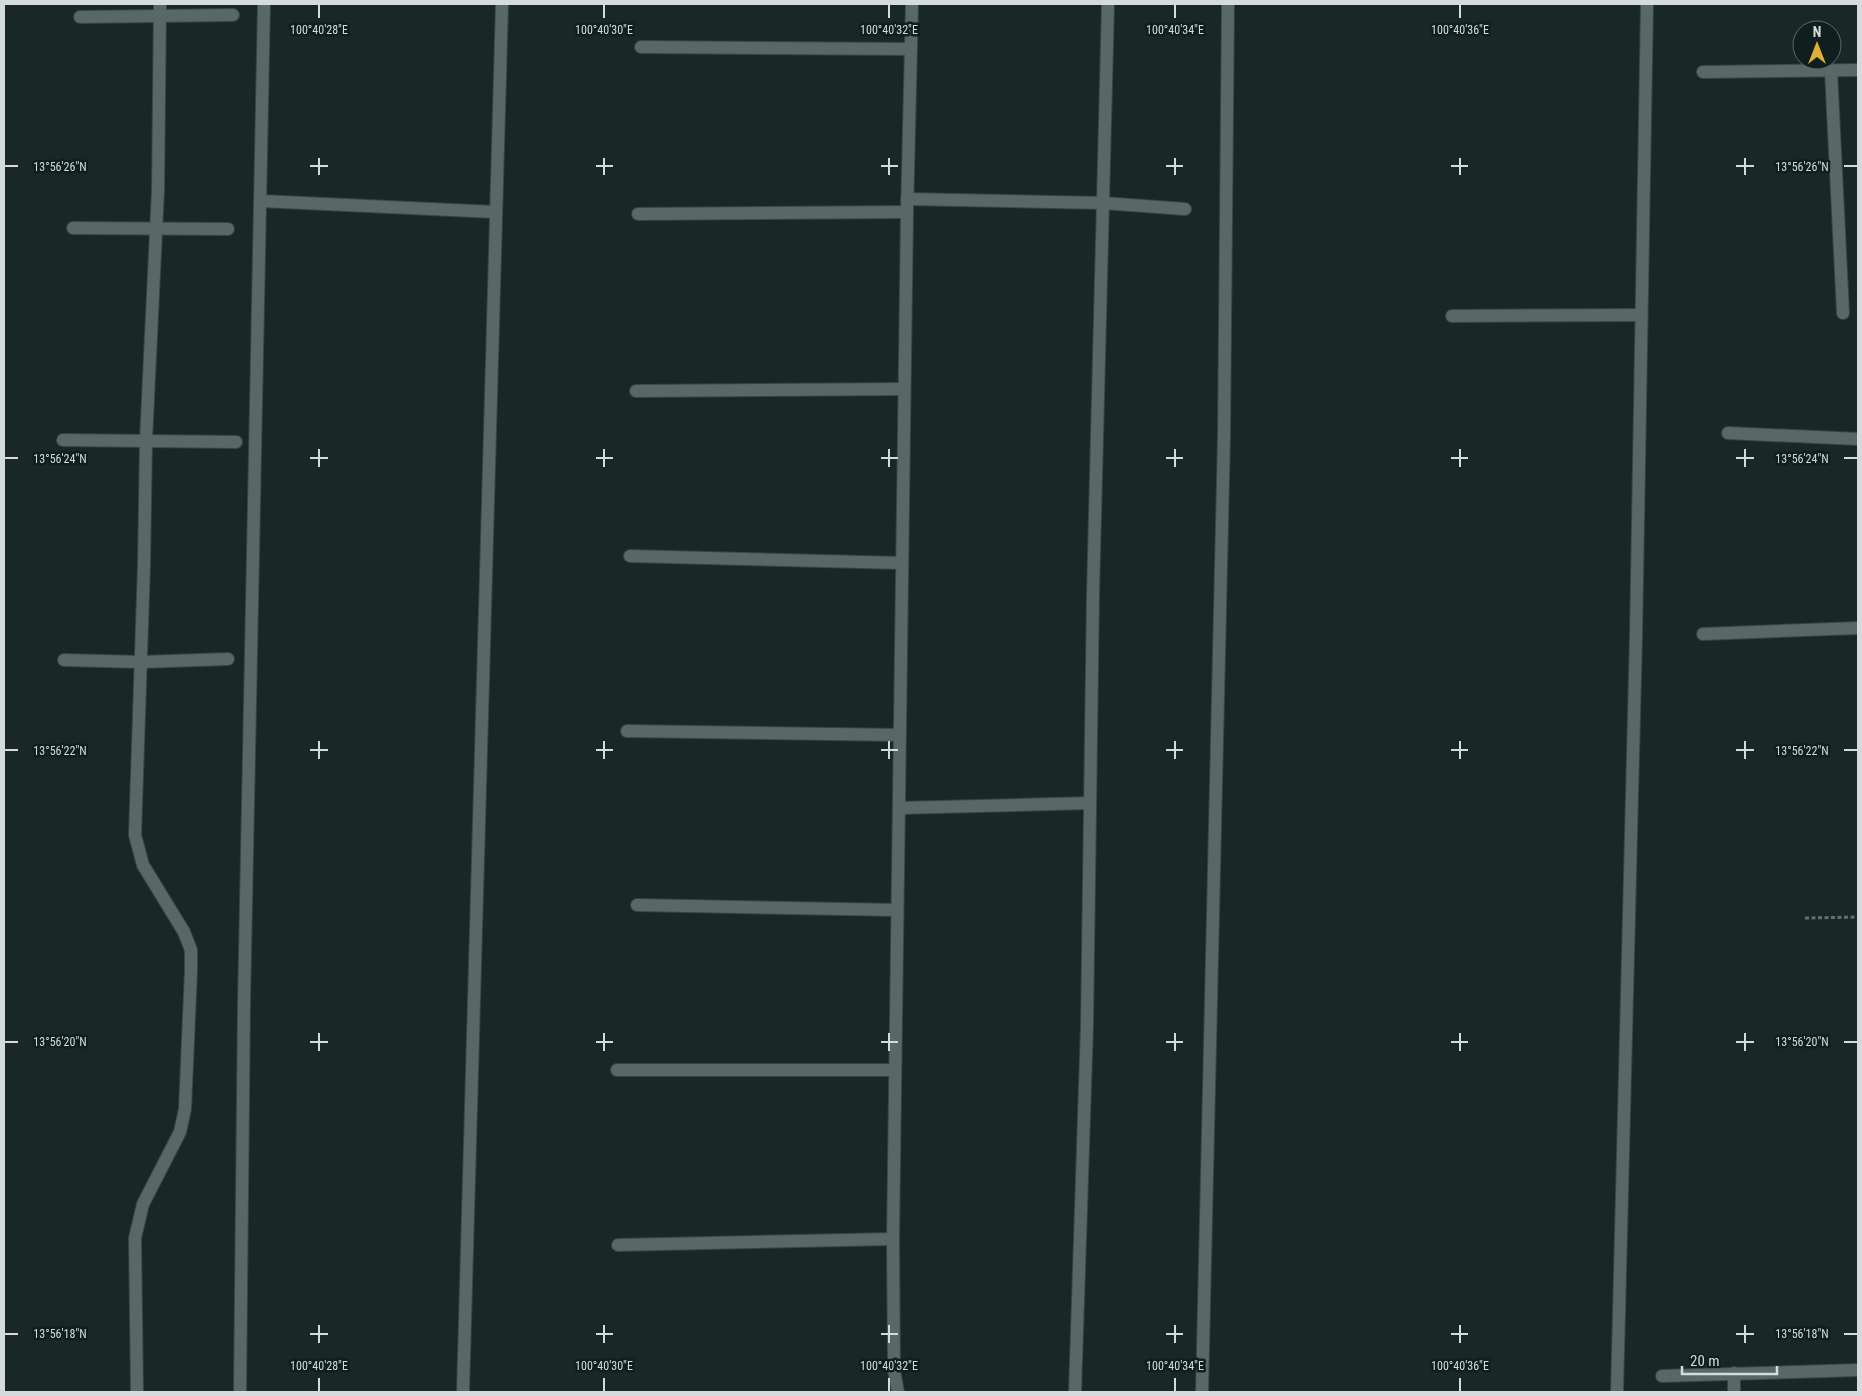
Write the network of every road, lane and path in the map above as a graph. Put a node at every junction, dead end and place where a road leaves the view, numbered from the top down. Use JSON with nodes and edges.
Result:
{"nodes":[{"id":1,"x":264,"y":4,"type":"edge"},
{"id":2,"x":502,"y":4,"type":"edge"},
{"id":3,"x":912,"y":4,"type":"edge"},
{"id":4,"x":1108,"y":4,"type":"edge"},
{"id":5,"x":1228,"y":4,"type":"edge"},
{"id":6,"x":1647,"y":4,"type":"edge"},
{"id":7,"x":160,"y":10,"type":"edge"},
{"id":8,"x":233,"y":15,"type":"dead end"},
{"id":9,"x":80,"y":17,"type":"dead end"},
{"id":10,"x":641,"y":47,"type":"dead end"},
{"id":11,"x":911,"y":49,"type":"junction"},
{"id":12,"x":1858,"y":70,"type":"edge"},
{"id":13,"x":1831,"y":71,"type":"junction"},
{"id":14,"x":1703,"y":72,"type":"dead end"},
{"id":15,"x":261,"y":201,"type":"junction"},
{"id":16,"x":1103,"y":203,"type":"junction"},
{"id":17,"x":907,"y":205,"type":"junction"},
{"id":18,"x":1185,"y":209,"type":"dead end"},
{"id":19,"x":495,"y":212,"type":"junction"},
{"id":20,"x":638,"y":214,"type":"dead end"},
{"id":21,"x":73,"y":228,"type":"dead end"},
{"id":22,"x":157,"y":228,"type":"junction"},
{"id":23,"x":228,"y":229,"type":"dead end"},
{"id":24,"x":1843,"y":313,"type":"dead end"},
{"id":25,"x":1641,"y":315,"type":"junction"},
{"id":26,"x":1452,"y":316,"type":"dead end"},
{"id":27,"x":904,"y":389,"type":"junction"},
{"id":28,"x":636,"y":392,"type":"dead end"},
{"id":29,"x":1728,"y":433,"type":"dead end"},
{"id":30,"x":1858,"y":439,"type":"edge"},
{"id":31,"x":63,"y":440,"type":"dead end"},
{"id":32,"x":146,"y":440,"type":"junction"},
{"id":33,"x":236,"y":442,"type":"dead end"},
{"id":34,"x":630,"y":556,"type":"dead end"},
{"id":35,"x":902,"y":563,"type":"junction"},
{"id":36,"x":1858,"y":628,"type":"edge"},
{"id":37,"x":1703,"y":634,"type":"dead end"},
{"id":38,"x":228,"y":659,"type":"dead end"},
{"id":39,"x":64,"y":660,"type":"dead end"},
{"id":40,"x":141,"y":662,"type":"junction"},
{"id":41,"x":627,"y":731,"type":"dead end"},
{"id":42,"x":900,"y":735,"type":"junction"},
{"id":43,"x":1090,"y":803,"type":"junction"},
{"id":44,"x":899,"y":808,"type":"junction"},
{"id":45,"x":637,"y":905,"type":"dead end"},
{"id":46,"x":897,"y":910,"type":"junction"},
{"id":47,"x":1805,"y":918,"type":"dead end"},
{"id":48,"x":1858,"y":918,"type":"edge"},
{"id":49,"x":617,"y":1070,"type":"dead end"},
{"id":50,"x":895,"y":1070,"type":"junction"},
{"id":51,"x":893,"y":1239,"type":"junction"},
{"id":52,"x":618,"y":1245,"type":"dead end"},
{"id":53,"x":1858,"y":1370,"type":"edge"},
{"id":54,"x":1734,"y":1373,"type":"junction"},
{"id":55,"x":1662,"y":1376,"type":"dead end"},
{"id":56,"x":137,"y":1392,"type":"edge"},
{"id":57,"x":240,"y":1392,"type":"edge"},
{"id":58,"x":463,"y":1392,"type":"edge"},
{"id":59,"x":898,"y":1392,"type":"edge"},
{"id":60,"x":1075,"y":1392,"type":"edge"},
{"id":61,"x":1202,"y":1392,"type":"edge"},
{"id":62,"x":1617,"y":1392,"type":"edge"},
{"id":63,"x":1734,"y":1392,"type":"edge"}],
"edges":[{"from":1,"to":15,"type":"street"},
{"from":2,"to":19,"type":"street"},
{"from":3,"to":11,"type":"street"},
{"from":4,"to":16,"type":"street"},
{"from":5,"to":61,"type":"street"},
{"from":6,"to":25,"type":"street"},
{"from":7,"to":8,"type":"street"},
{"from":7,"to":9,"type":"street"},
{"from":7,"to":22,"type":"street"},
{"from":10,"to":11,"type":"street"},
{"from":11,"to":17,"type":"street"},
{"from":12,"to":13,"type":"street"},
{"from":13,"to":14,"type":"street"},
{"from":13,"to":24,"type":"street"},
{"from":15,"to":19,"type":"street"},
{"from":15,"to":57,"type":"street"},
{"from":16,"to":17,"type":"street"},
{"from":16,"to":18,"type":"street"},
{"from":16,"to":43,"type":"street"},
{"from":17,"to":20,"type":"street"},
{"from":17,"to":27,"type":"street"},
{"from":19,"to":58,"type":"street"},
{"from":21,"to":22,"type":"street"},
{"from":22,"to":23,"type":"street"},
{"from":22,"to":32,"type":"street"},
{"from":25,"to":26,"type":"street"},
{"from":25,"to":62,"type":"street"},
{"from":27,"to":28,"type":"street"},
{"from":27,"to":35,"type":"street"},
{"from":29,"to":30,"type":"street"},
{"from":31,"to":32,"type":"street"},
{"from":32,"to":33,"type":"street"},
{"from":32,"to":40,"type":"street"},
{"from":34,"to":35,"type":"street"},
{"from":35,"to":42,"type":"street"},
{"from":36,"to":37,"type":"street"},
{"from":38,"to":40,"type":"street"},
{"from":39,"to":40,"type":"street"},
{"from":40,"to":56,"type":"street"},
{"from":41,"to":42,"type":"street"},
{"from":42,"to":44,"type":"street"},
{"from":43,"to":44,"type":"street"},
{"from":43,"to":60,"type":"street"},
{"from":44,"to":46,"type":"street"},
{"from":45,"to":46,"type":"street"},
{"from":46,"to":50,"type":"street"},
{"from":47,"to":48,"type":"path"},
{"from":49,"to":50,"type":"street"},
{"from":50,"to":51,"type":"street"},
{"from":51,"to":52,"type":"street"},
{"from":51,"to":59,"type":"street"},
{"from":53,"to":54,"type":"street"},
{"from":54,"to":55,"type":"street"},
{"from":54,"to":63,"type":"street"}]}
